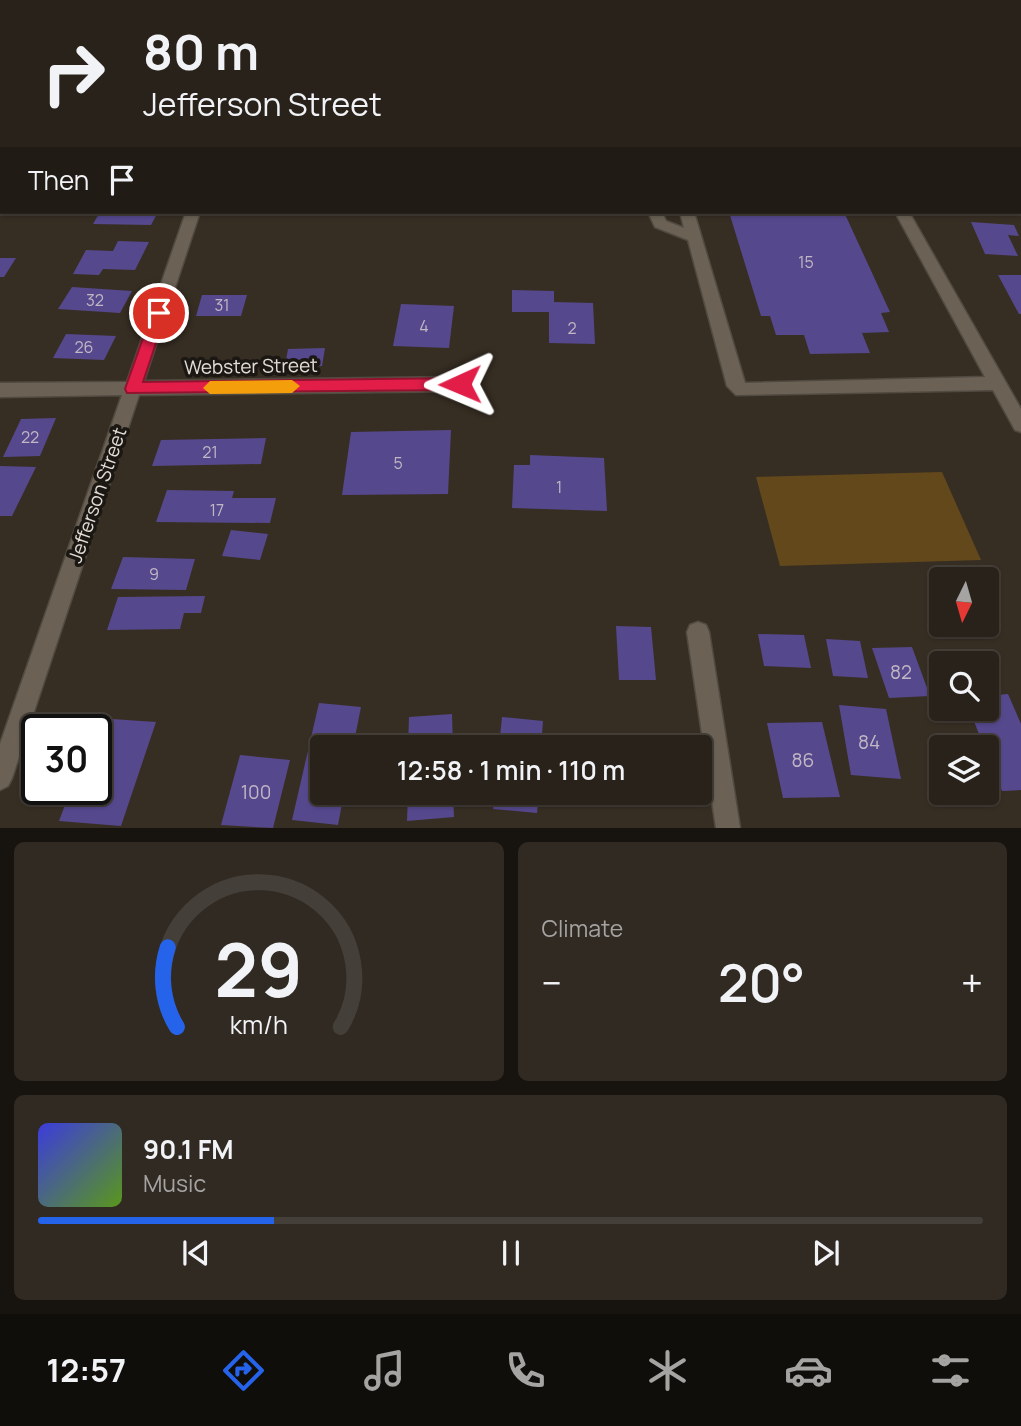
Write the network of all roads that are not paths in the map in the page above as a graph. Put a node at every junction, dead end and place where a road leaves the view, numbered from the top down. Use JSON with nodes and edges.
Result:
{"nodes":[{"id":1,"x":192,"y":214,"type":"edge"},
{"id":2,"x":656,"y":214,"type":"edge"},
{"id":3,"x":688,"y":214,"type":"edge"},
{"id":4,"x":903,"y":214,"type":"edge"},
{"id":5,"x":694,"y":237,"type":"junction"},
{"id":6,"x":998,"y":383,"type":"junction"},
{"id":7,"x":460,"y":384,"type":"dead end"},
{"id":8,"x":133,"y":389,"type":"junction"},
{"id":9,"x":0,"y":390,"type":"edge"},
{"id":10,"x":1021,"y":425,"type":"edge"},
{"id":11,"x":698,"y":632,"type":"dead end"},
{"id":12,"x":0,"y":778,"type":"edge"},
{"id":13,"x":729,"y":828,"type":"edge"}],
"edges":[{"from":1,"to":8,"type":"street","name":"Jefferson Street"},
{"from":2,"to":5,"type":"street"},
{"from":3,"to":5,"type":"street"},
{"from":4,"to":6,"type":"street"},
{"from":5,"to":6,"type":"street"},
{"from":6,"to":10,"type":"street"},
{"from":7,"to":8,"type":"street","name":"Webster Street"},
{"from":8,"to":9,"type":"street","name":"Webster Street"},
{"from":8,"to":12,"type":"street","name":"Jefferson Street"},
{"from":11,"to":13,"type":"street"}]}
